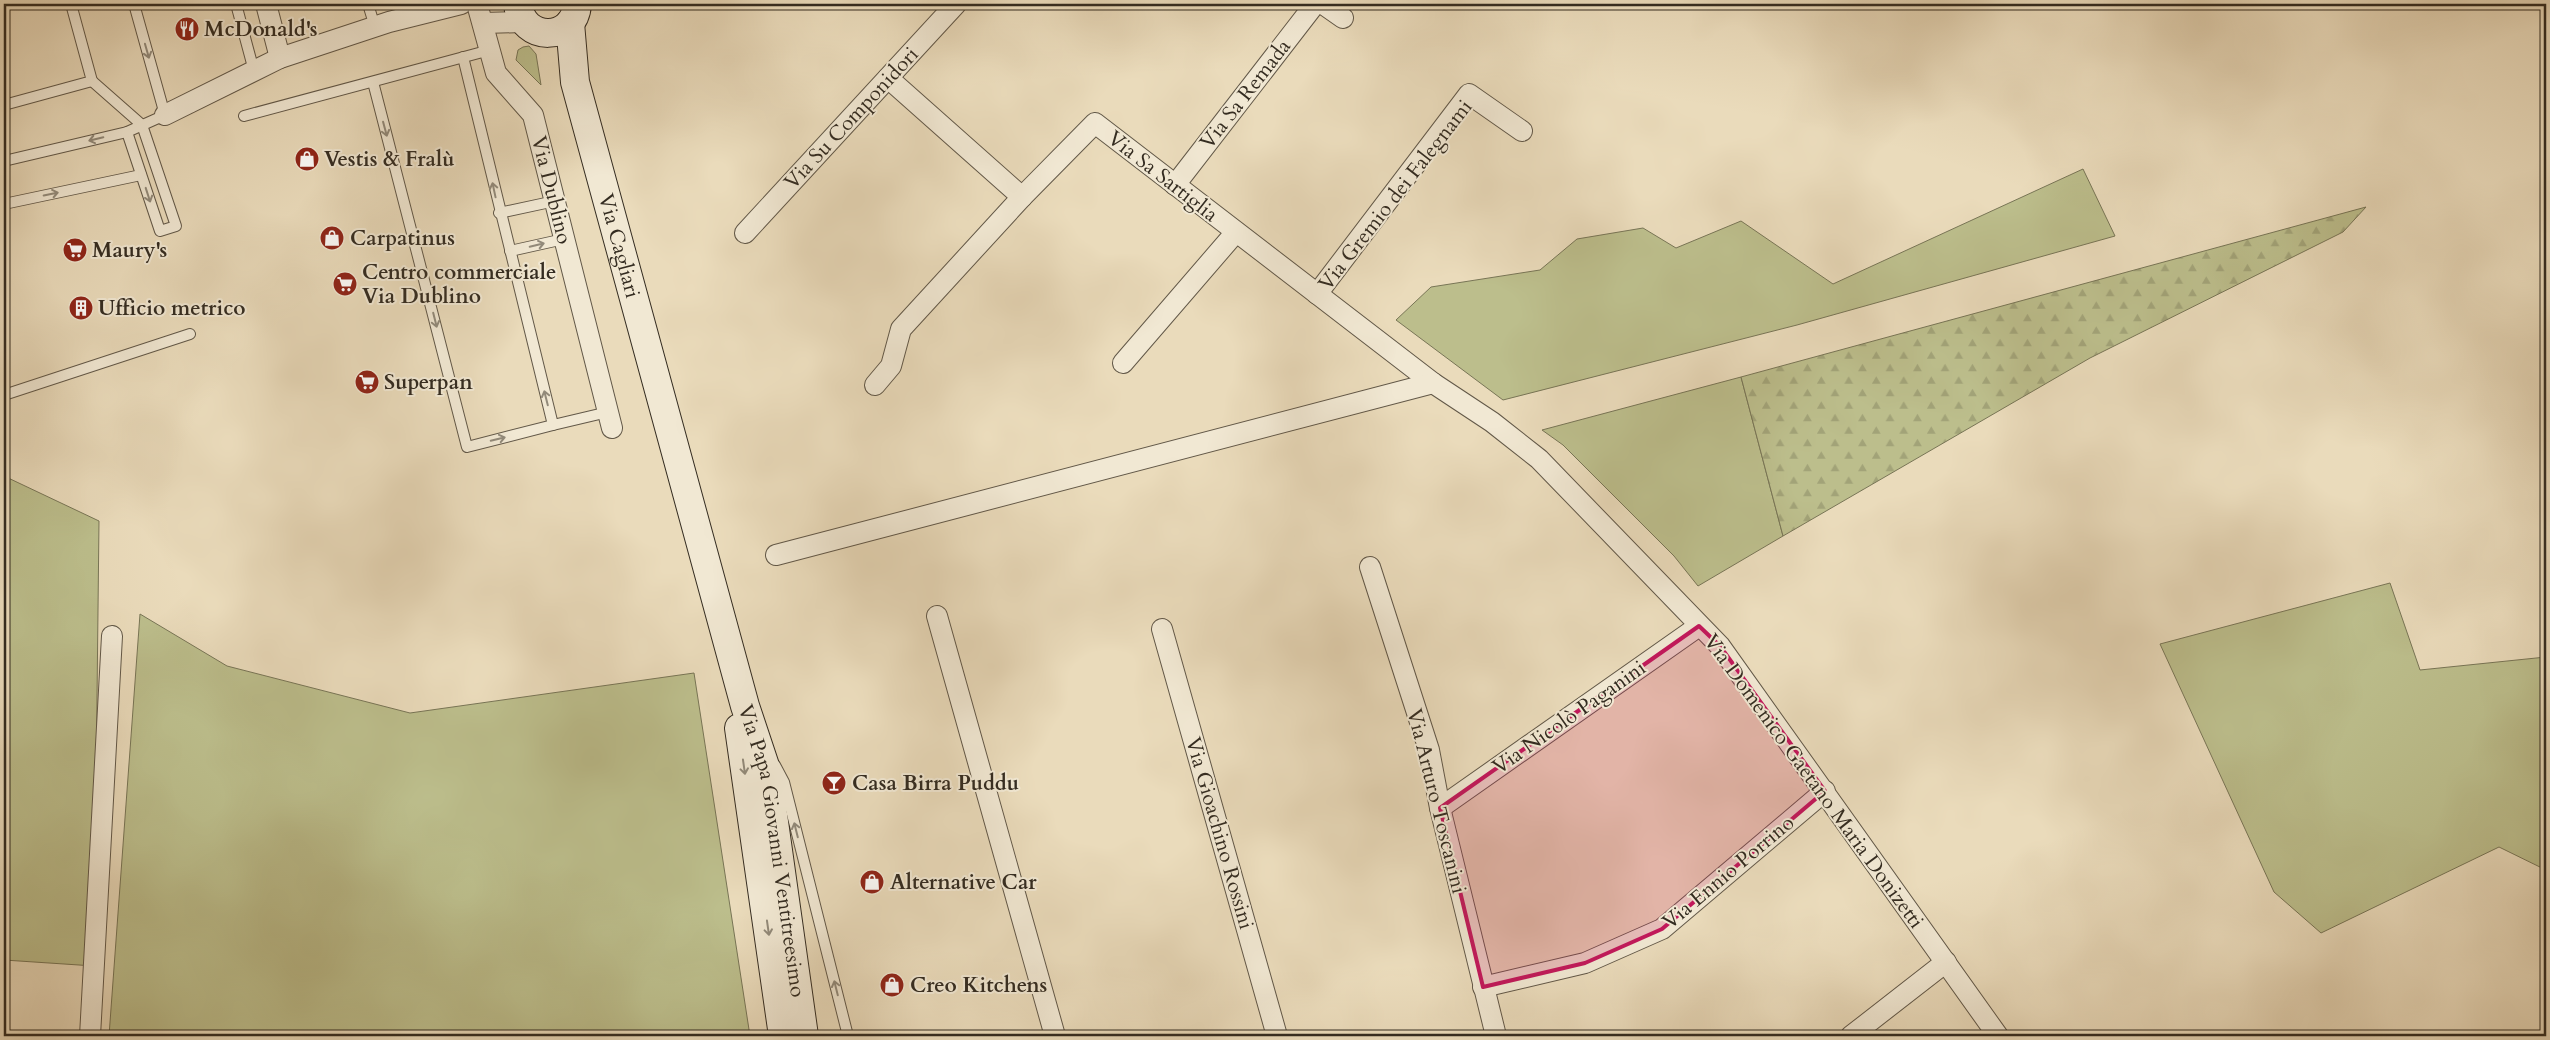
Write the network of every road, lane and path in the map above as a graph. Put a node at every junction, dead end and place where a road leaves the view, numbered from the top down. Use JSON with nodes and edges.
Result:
{"nodes":[{"id":1,"x":71,"y":4,"type":"edge"},
{"id":2,"x":134,"y":4,"type":"edge"},
{"id":3,"x":236,"y":4,"type":"edge"},
{"id":4,"x":266,"y":4,"type":"edge"},
{"id":5,"x":368,"y":4,"type":"edge"},
{"id":6,"x":461,"y":4,"type":"edge"},
{"id":7,"x":477,"y":4,"type":"edge"},
{"id":8,"x":956,"y":4,"type":"edge"},
{"id":9,"x":1315,"y":4,"type":"edge"},
{"id":10,"x":1323,"y":4,"type":"edge"},
{"id":11,"x":574,"y":13,"type":"edge"},
{"id":12,"x":524,"y":16,"type":"edge"},
{"id":13,"x":1343,"y":18,"type":"dead end"},
{"id":14,"x":486,"y":22,"type":"junction"},
{"id":15,"x":375,"y":27,"type":"junction"},
{"id":16,"x":490,"y":50,"type":"junction"},
{"id":17,"x":463,"y":57,"type":"junction"},
{"id":18,"x":280,"y":58,"type":"junction"},
{"id":19,"x":254,"y":71,"type":"junction"},
{"id":20,"x":888,"y":78,"type":"junction"},
{"id":21,"x":92,"y":81,"type":"junction"},
{"id":22,"x":373,"y":82,"type":"junction"},
{"id":23,"x":575,"y":82,"type":"junction"},
{"id":24,"x":4,"y":105,"type":"edge"},
{"id":25,"x":165,"y":115,"type":"junction"},
{"id":26,"x":244,"y":116,"type":"dead end"},
{"id":27,"x":142,"y":125,"type":"junction"},
{"id":28,"x":1522,"y":131,"type":"dead end"},
{"id":29,"x":127,"y":132,"type":"junction"},
{"id":30,"x":4,"y":161,"type":"edge"},
{"id":31,"x":141,"y":175,"type":"junction"},
{"id":32,"x":1175,"y":185,"type":"junction"},
{"id":33,"x":1022,"y":197,"type":"junction"},
{"id":34,"x":555,"y":201,"type":"junction"},
{"id":35,"x":4,"y":204,"type":"edge"},
{"id":36,"x":499,"y":213,"type":"junction"},
{"id":37,"x":1236,"y":232,"type":"junction"},
{"id":38,"x":745,"y":233,"type":"dead end"},
{"id":39,"x":564,"y":239,"type":"junction"},
{"id":40,"x":510,"y":251,"type":"junction"},
{"id":41,"x":1317,"y":294,"type":"junction"},
{"id":42,"x":190,"y":334,"type":"dead end"},
{"id":43,"x":1123,"y":362,"type":"dead end"},
{"id":44,"x":1433,"y":383,"type":"junction"},
{"id":45,"x":875,"y":385,"type":"dead end"},
{"id":46,"x":4,"y":395,"type":"edge"},
{"id":47,"x":610,"y":420,"type":"joint"},
{"id":48,"x":552,"y":425,"type":"junction"},
{"id":49,"x":776,"y":555,"type":"dead end"},
{"id":50,"x":1370,"y":567,"type":"dead end"},
{"id":51,"x":711,"y":578,"type":"joint"},
{"id":52,"x":937,"y":616,"type":"dead end"},
{"id":53,"x":1699,"y":626,"type":"junction"},
{"id":54,"x":1162,"y":629,"type":"dead end"},
{"id":55,"x":112,"y":636,"type":"dead end"},
{"id":56,"x":735,"y":666,"type":"junction"},
{"id":57,"x":745,"y":706,"type":"junction"},
{"id":58,"x":1825,"y":791,"type":"junction"},
{"id":59,"x":1440,"y":808,"type":"junction"},
{"id":60,"x":1946,"y":962,"type":"junction"},
{"id":61,"x":1483,"y":987,"type":"junction"},
{"id":62,"x":90,"y":1036,"type":"edge"},
{"id":63,"x":783,"y":1036,"type":"edge"},
{"id":64,"x":804,"y":1036,"type":"edge"},
{"id":65,"x":848,"y":1036,"type":"edge"},
{"id":66,"x":1055,"y":1036,"type":"edge"},
{"id":67,"x":1277,"y":1036,"type":"edge"},
{"id":68,"x":1496,"y":1036,"type":"edge"},
{"id":69,"x":1852,"y":1036,"type":"edge"},
{"id":70,"x":1998,"y":1036,"type":"edge"}],
"edges":[{"from":1,"to":21,"type":"lane"},
{"from":2,"to":25,"type":"lane","one_way":true},
{"from":3,"to":19,"type":"lane"},
{"from":4,"to":18,"type":"street"},
{"from":5,"to":15,"type":"lane"},
{"from":6,"to":15,"type":"street"},
{"from":7,"to":14,"type":"street","name":"Via Dublino"},
{"from":8,"to":20,"type":"street","name":"Via Su Componidori"},
{"from":9,"to":32,"type":"street","name":"Via Sa Remada"},
{"from":10,"to":13,"type":"street"},
{"from":11,"to":12,"type":"main road","name":"Via Cagliari"},
{"from":11,"to":23,"type":"main road","name":"Via Cagliari"},
{"from":12,"to":14,"type":"street"},
{"from":12,"to":23,"type":"main road","name":"Via Cagliari"},
{"from":14,"to":16,"type":"street","name":"Via Dublino"},
{"from":15,"to":18,"type":"street"},
{"from":16,"to":17,"type":"lane"},
{"from":16,"to":34,"type":"street","name":"Via Dublino"},
{"from":17,"to":22,"type":"lane"},
{"from":36,"to":17,"type":"lane","one_way":true},
{"from":18,"to":19,"type":"street"},
{"from":19,"to":25,"type":"street"},
{"from":20,"to":33,"type":"street"},
{"from":20,"to":38,"type":"street","name":"Via Su Componidori"},
{"from":21,"to":24,"type":"lane"},
{"from":21,"to":27,"type":"lane"},
{"from":22,"to":26,"type":"lane"},
{"from":22,"to":48,"type":"lane","one_way":true},
{"from":23,"to":51,"type":"main road","name":"Via Cagliari"},
{"from":25,"to":27,"type":"lane"},
{"from":27,"to":29,"type":"lane"},
{"from":31,"to":27,"type":"lane","one_way":true},
{"from":28,"to":41,"type":"street","name":"Via Gremio dei Falegnami"},
{"from":29,"to":30,"type":"lane","one_way":true},
{"from":29,"to":31,"type":"lane"},
{"from":35,"to":31,"type":"lane","one_way":true},
{"from":32,"to":33,"type":"street","name":"Via Sa Sartiglia"},
{"from":32,"to":37,"type":"street","name":"Via Sa Sartiglia"},
{"from":33,"to":45,"type":"street"},
{"from":34,"to":36,"type":"lane"},
{"from":34,"to":39,"type":"street","name":"Via Dublino"},
{"from":36,"to":40,"type":"lane"},
{"from":37,"to":41,"type":"street","name":"Via Sa Sartiglia"},
{"from":37,"to":43,"type":"street"},
{"from":40,"to":39,"type":"lane","one_way":true},
{"from":39,"to":47,"type":"street","name":"Via Dublino"},
{"from":48,"to":40,"type":"lane","one_way":true},
{"from":41,"to":44,"type":"street","name":"Via Sa Sartiglia"},
{"from":42,"to":46,"type":"lane"},
{"from":44,"to":49,"type":"street"},
{"from":44,"to":53,"type":"street","name":"Via Domenico Gaetano Maria Donizetti"},
{"from":47,"to":48,"type":"lane"},
{"from":50,"to":59,"type":"street","name":"Via Arturo Toscanini"},
{"from":51,"to":56,"type":"main road","name":"Via Papa Giovanni Ventitreesimo"},
{"from":52,"to":66,"type":"street"},
{"from":53,"to":58,"type":"street","name":"Via Domenico Gaetano Maria Donizetti"},
{"from":53,"to":59,"type":"street","name":"Via Nicolò Paganini"},
{"from":54,"to":67,"type":"street","name":"Via Gioachino Rossini"},
{"from":55,"to":62,"type":"street"},
{"from":56,"to":57,"type":"main road","name":"Via Papa Giovanni Ventitreesimo"},
{"from":56,"to":63,"type":"main road","name":"Via Papa Giovanni Ventitreesimo","one_way":true},
{"from":57,"to":64,"type":"main road","name":"Via Papa Giovanni Ventitreesimo"},
{"from":65,"to":57,"type":"lane","one_way":true},
{"from":58,"to":60,"type":"street","name":"Via Domenico Gaetano Maria Donizetti"},
{"from":58,"to":61,"type":"street","name":"Via Ennio Porrino"},
{"from":59,"to":61,"type":"street","name":"Via Arturo Toscanini"},
{"from":60,"to":69,"type":"street"},
{"from":60,"to":70,"type":"street","name":"Via Domenico Gaetano Maria Donizetti"},
{"from":61,"to":68,"type":"street","name":"Via Arturo Toscanini"}]}
